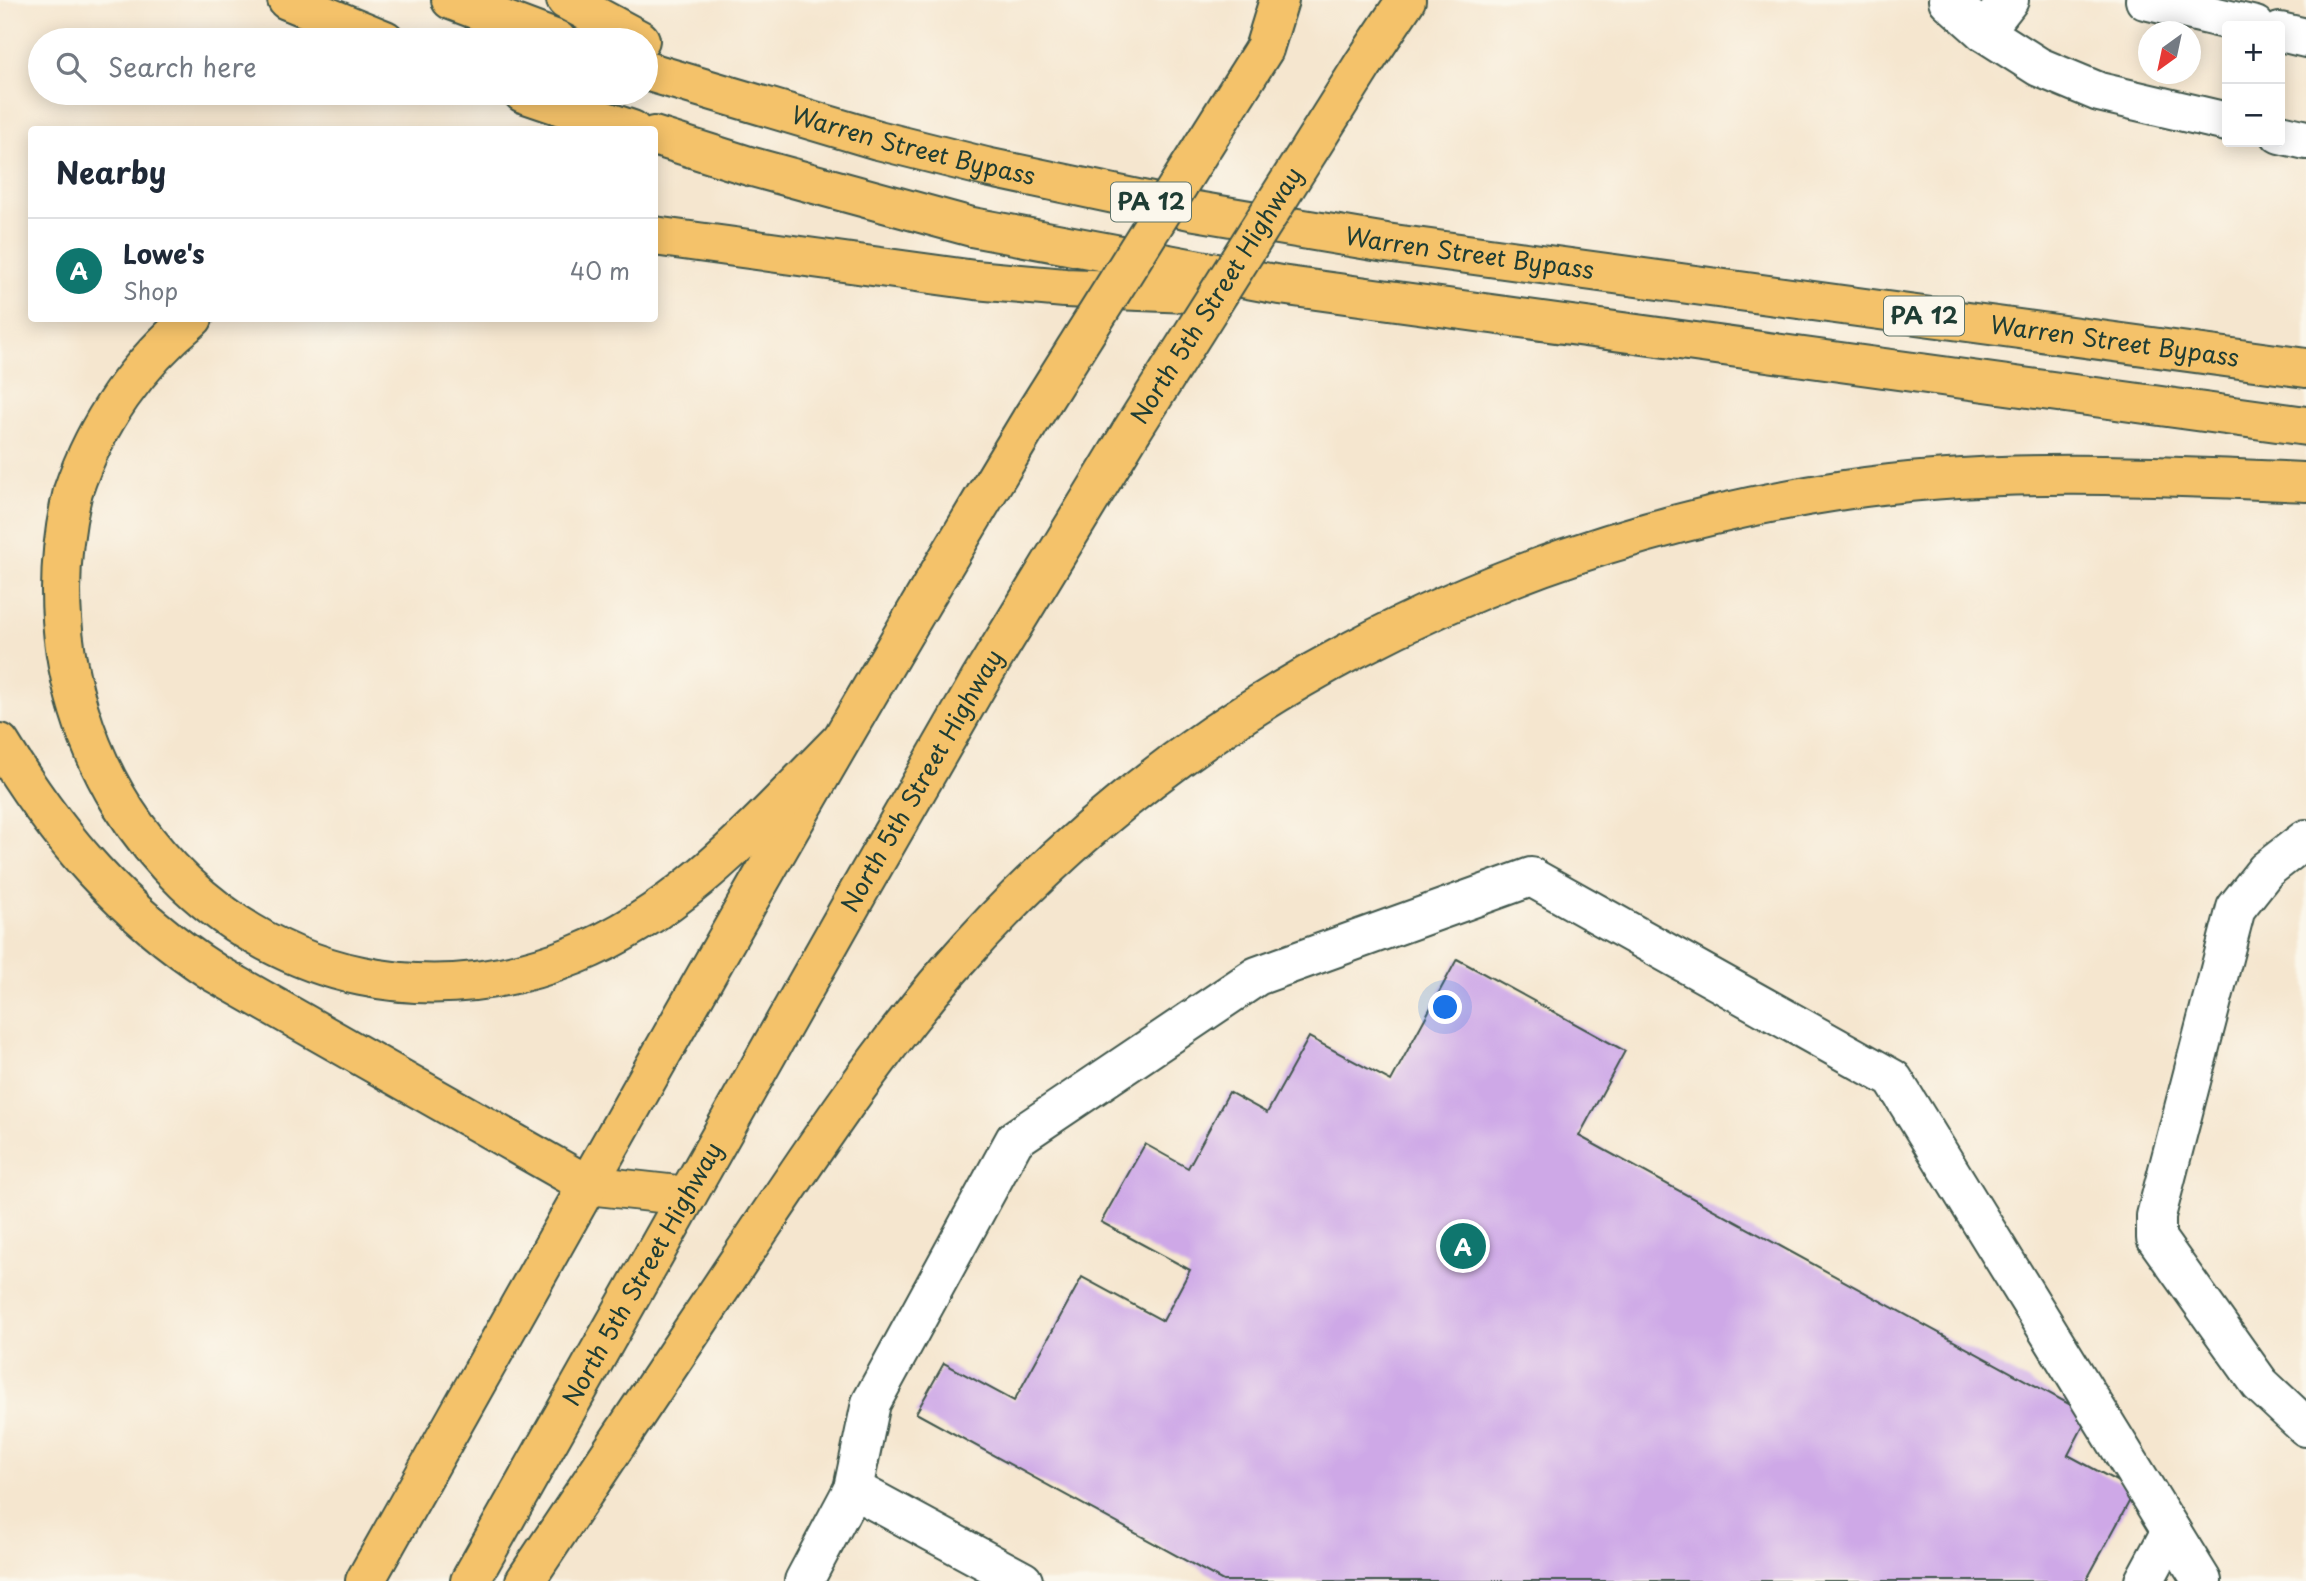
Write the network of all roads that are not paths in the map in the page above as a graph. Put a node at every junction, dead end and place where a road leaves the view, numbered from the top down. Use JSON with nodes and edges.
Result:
{"nodes":[{"id":1,"x":287,"y":0,"type":"edge"},
{"id":2,"x":451,"y":0,"type":"edge"},
{"id":3,"x":566,"y":0,"type":"edge"},
{"id":4,"x":1279,"y":0,"type":"edge"},
{"id":5,"x":1298,"y":0,"type":"edge"},
{"id":6,"x":1406,"y":0,"type":"edge"},
{"id":7,"x":1948,"y":0,"type":"edge"},
{"id":8,"x":2009,"y":0,"type":"edge"},
{"id":9,"x":2145,"y":0,"type":"edge"},
{"id":10,"x":2234,"y":21,"type":"edge"},
{"id":11,"x":356,"y":28,"type":"edge"},
{"id":12,"x":525,"y":28,"type":"edge"},
{"id":13,"x":618,"y":28,"type":"edge"},
{"id":14,"x":1984,"y":32,"type":"junction"},
{"id":15,"x":2285,"y":33,"type":"edge"},
{"id":16,"x":2306,"y":38,"type":"edge"},
{"id":17,"x":1264,"y":49,"type":"junction"},
{"id":18,"x":658,"y":50,"type":"edge"},
{"id":19,"x":658,"y":75,"type":"edge"},
{"id":20,"x":558,"y":105,"type":"edge"},
{"id":21,"x":766,"y":108,"type":"junction"},
{"id":22,"x":2222,"y":121,"type":"edge"},
{"id":23,"x":620,"y":126,"type":"edge"},
{"id":24,"x":2285,"y":135,"type":"edge"},
{"id":25,"x":658,"y":137,"type":"edge"},
{"id":26,"x":2306,"y":141,"type":"edge"},
{"id":27,"x":658,"y":237,"type":"edge"},
{"id":28,"x":1378,"y":300,"type":"junction"},
{"id":29,"x":189,"y":322,"type":"edge"},
{"id":30,"x":2306,"y":368,"type":"edge"},
{"id":31,"x":2306,"y":426,"type":"edge"},
{"id":32,"x":2306,"y":482,"type":"edge"},
{"id":33,"x":0,"y":743,"type":"edge"},
{"id":34,"x":839,"y":743,"type":"junction"},
{"id":35,"x":2306,"y":839,"type":"edge"},
{"id":36,"x":588,"y":1185,"type":"junction"},
{"id":37,"x":687,"y":1196,"type":"junction"},
{"id":38,"x":2306,"y":1427,"type":"edge"},
{"id":39,"x":853,"y":1489,"type":"junction"},
{"id":40,"x":2171,"y":1531,"type":"junction"},
{"id":41,"x":365,"y":1581,"type":"edge"},
{"id":42,"x":470,"y":1581,"type":"edge"},
{"id":43,"x":525,"y":1581,"type":"edge"},
{"id":44,"x":804,"y":1581,"type":"edge"},
{"id":45,"x":1023,"y":1581,"type":"edge"},
{"id":46,"x":2144,"y":1581,"type":"edge"},
{"id":47,"x":2202,"y":1581,"type":"edge"}],
"edges":[{"from":1,"to":11,"type":"main road"},
{"from":2,"to":12,"type":"main road"},
{"from":3,"to":13,"type":"main road"},
{"from":4,"to":17,"type":"main road"},
{"from":5,"to":17,"type":"main road"},
{"from":6,"to":37,"type":"main road","name":"North 5th Street Highway","bridge":true},
{"from":7,"to":14,"type":"street"},
{"from":8,"to":14,"type":"street"},
{"from":9,"to":10,"type":"street"},
{"from":14,"to":22,"type":"street"},
{"from":15,"to":16,"type":"street"},
{"from":17,"to":34,"type":"main road","bridge":true},
{"from":18,"to":21,"type":"main road"},
{"from":19,"to":21,"type":"main road","name":"Warren Street Bypass","number":"PA 12"},
{"from":20,"to":23,"type":"main road"},
{"from":21,"to":30,"type":"main road","name":"Warren Street Bypass","number":"PA 12"},
{"from":24,"to":26,"type":"street"},
{"from":25,"to":28,"type":"main road","number":"PA 12"},
{"from":27,"to":28,"type":"main road"},
{"from":28,"to":31,"type":"main road","number":"PA 12"},
{"from":29,"to":34,"type":"main road"},
{"from":32,"to":43,"type":"main road"},
{"from":33,"to":36,"type":"main road"},
{"from":34,"to":36,"type":"main road"},
{"from":35,"to":38,"type":"street"},
{"from":36,"to":37,"type":"main road"},
{"from":36,"to":41,"type":"main road"},
{"from":37,"to":42,"type":"main road","name":"North 5th Street Highway"},
{"from":39,"to":40,"type":"street"},
{"from":39,"to":44,"type":"street"},
{"from":39,"to":45,"type":"street"},
{"from":40,"to":46,"type":"street"},
{"from":40,"to":47,"type":"street"}]}
